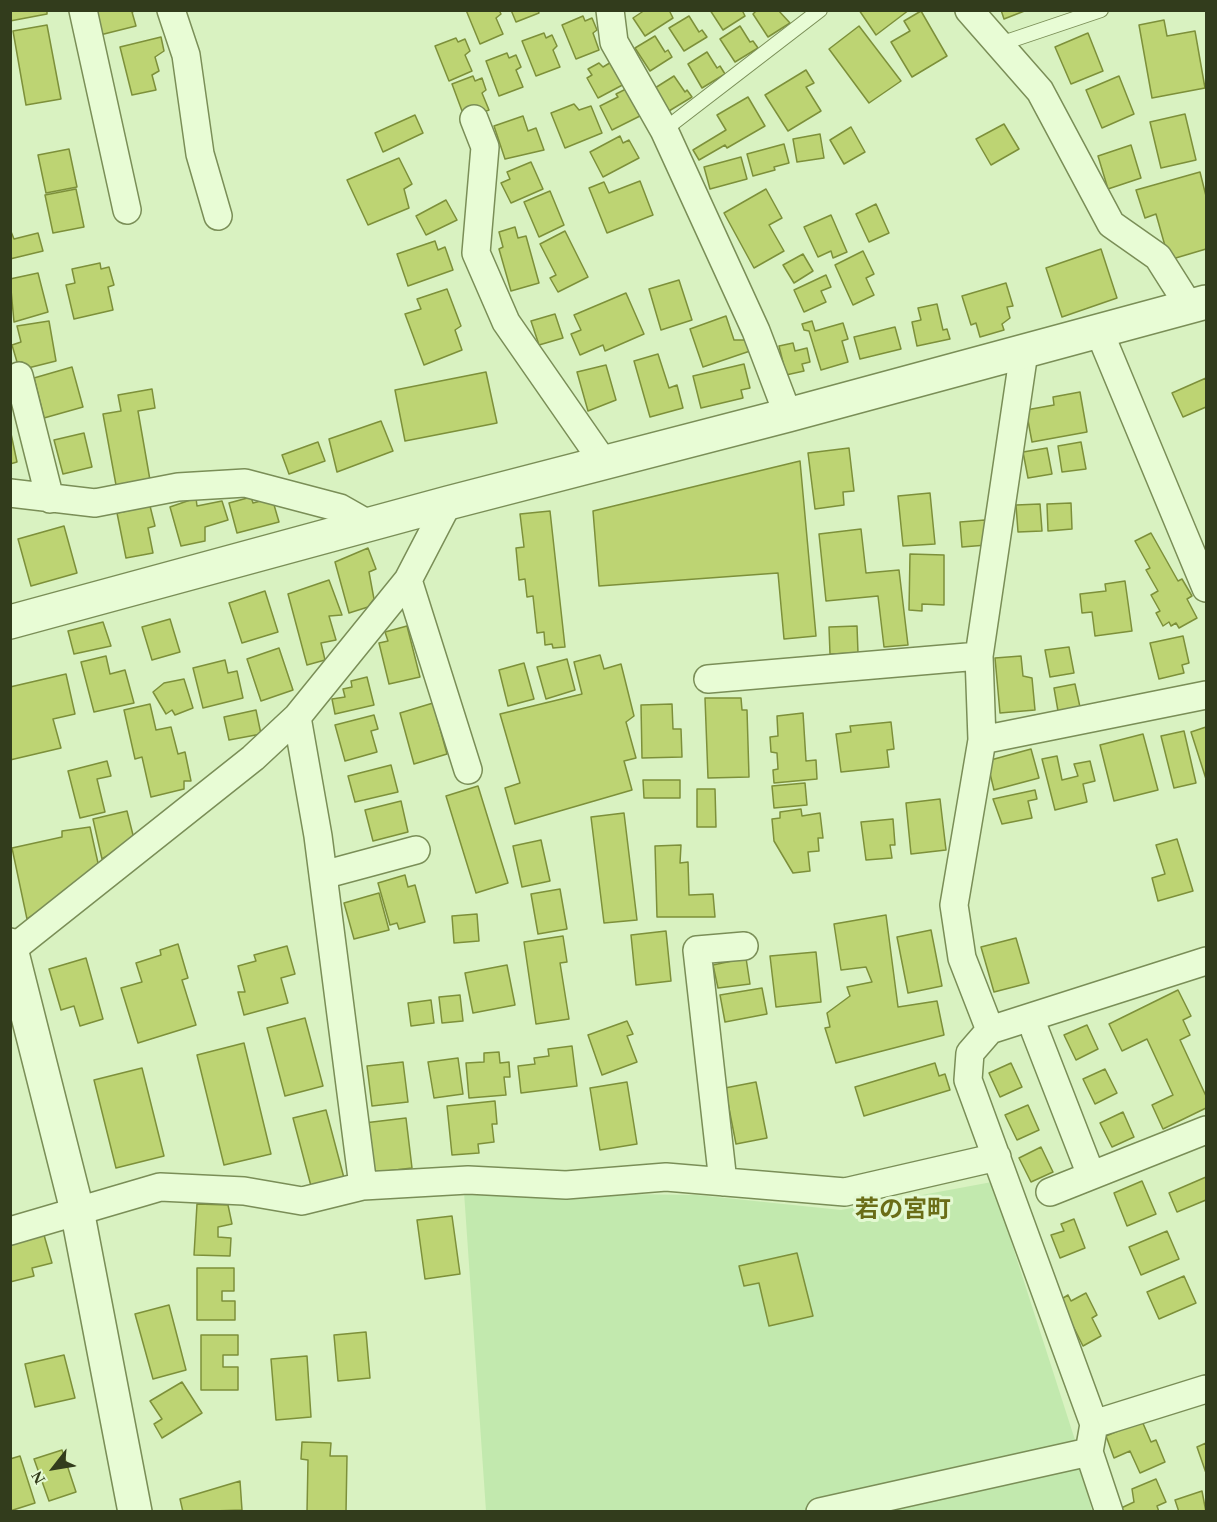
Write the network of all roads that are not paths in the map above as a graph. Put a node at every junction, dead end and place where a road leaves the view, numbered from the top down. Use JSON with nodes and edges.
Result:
{"nodes":[{"id":1,"x":83,"y":10,"type":"edge"},
{"id":2,"x":171,"y":10,"type":"edge"},
{"id":3,"x":820,"y":10,"type":"edge"},
{"id":4,"x":969,"y":10,"type":"edge"},
{"id":5,"x":1101,"y":10,"type":"edge"},
{"id":6,"x":612,"y":11,"type":"edge"},
{"id":7,"x":1000,"y":44,"type":"junction"},
{"id":8,"x":474,"y":119,"type":"dead end"},
{"id":9,"x":664,"y":130,"type":"junction"},
{"id":10,"x":126,"y":210,"type":"dead end"},
{"id":11,"x":218,"y":216,"type":"dead end"},
{"id":12,"x":1198,"y":304,"type":"edge"},
{"id":13,"x":1099,"y":331,"type":"junction"},
{"id":14,"x":1024,"y":352,"type":"junction"},
{"id":15,"x":19,"y":376,"type":"dead end"},
{"id":16,"x":788,"y":415,"type":"junction"},
{"id":17,"x":604,"y":463,"type":"junction"},
{"id":18,"x":10,"y":493,"type":"edge"},
{"id":19,"x":50,"y":499,"type":"junction"},
{"id":20,"x":448,"y":502,"type":"junction"},
{"id":21,"x":370,"y":525,"type":"junction"},
{"id":22,"x":408,"y":580,"type":"junction"},
{"id":23,"x":1205,"y":580,"type":"edge"},
{"id":24,"x":10,"y":622,"type":"edge"},
{"id":25,"x":979,"y":656,"type":"junction"},
{"id":26,"x":708,"y":679,"type":"dead end"},
{"id":27,"x":1206,"y":695,"type":"edge"},
{"id":28,"x":297,"y":717,"type":"junction"},
{"id":29,"x":982,"y":740,"type":"junction"},
{"id":30,"x":468,"y":770,"type":"dead end"},
{"id":31,"x":416,"y":850,"type":"dead end"},
{"id":32,"x":323,"y":875,"type":"junction"},
{"id":33,"x":744,"y":946,"type":"dead end"},
{"id":34,"x":11,"y":948,"type":"edge"},
{"id":35,"x":1206,"y":961,"type":"edge"},
{"id":36,"x":990,"y":1030,"type":"junction"},
{"id":37,"x":1035,"y":1031,"type":"dead end"},
{"id":38,"x":1206,"y":1130,"type":"edge"},
{"id":39,"x":997,"y":1157,"type":"junction"},
{"id":40,"x":1091,"y":1175,"type":"junction"},
{"id":41,"x":723,"y":1182,"type":"junction"},
{"id":42,"x":363,"y":1186,"type":"junction"},
{"id":43,"x":1050,"y":1192,"type":"dead end"},
{"id":44,"x":77,"y":1210,"type":"junction"},
{"id":45,"x":10,"y":1231,"type":"edge"},
{"id":46,"x":1206,"y":1389,"type":"edge"},
{"id":47,"x":1094,"y":1424,"type":"junction"},
{"id":48,"x":1089,"y":1452,"type":"junction"},
{"id":49,"x":135,"y":1512,"type":"edge"},
{"id":50,"x":820,"y":1512,"type":"edge"},
{"id":51,"x":1109,"y":1512,"type":"edge"}],
"edges":[{"from":1,"to":10,"type":"street"},
{"from":2,"to":11,"type":"street"},
{"from":3,"to":9,"type":"lane"},
{"from":4,"to":7,"type":"street"},
{"from":5,"to":7,"type":"lane"},
{"from":6,"to":9,"type":"street"},
{"from":7,"to":12,"type":"street"},
{"from":8,"to":17,"type":"street"},
{"from":9,"to":16,"type":"street"},
{"from":12,"to":13,"type":"street"},
{"from":13,"to":14,"type":"street"},
{"from":13,"to":23,"type":"street"},
{"from":14,"to":16,"type":"street"},
{"from":14,"to":25,"type":"street"},
{"from":15,"to":19,"type":"street"},
{"from":16,"to":17,"type":"street"},
{"from":17,"to":20,"type":"street"},
{"from":18,"to":19,"type":"street"},
{"from":19,"to":21,"type":"street"},
{"from":20,"to":21,"type":"street"},
{"from":20,"to":22,"type":"street"},
{"from":21,"to":24,"type":"street"},
{"from":22,"to":28,"type":"street"},
{"from":22,"to":30,"type":"street"},
{"from":25,"to":26,"type":"street"},
{"from":25,"to":29,"type":"street"},
{"from":27,"to":29,"type":"street"},
{"from":28,"to":32,"type":"street"},
{"from":28,"to":34,"type":"street"},
{"from":29,"to":36,"type":"street"},
{"from":31,"to":32,"type":"street"},
{"from":32,"to":42,"type":"street"},
{"from":33,"to":41,"type":"street"},
{"from":34,"to":44,"type":"street"},
{"from":35,"to":36,"type":"street"},
{"from":36,"to":39,"type":"street"},
{"from":37,"to":40,"type":"street"},
{"from":38,"to":40,"type":"street"},
{"from":39,"to":41,"type":"street"},
{"from":39,"to":47,"type":"street"},
{"from":40,"to":43,"type":"street"},
{"from":41,"to":42,"type":"street"},
{"from":42,"to":44,"type":"street"},
{"from":44,"to":45,"type":"street"},
{"from":44,"to":49,"type":"street"},
{"from":46,"to":47,"type":"street"},
{"from":47,"to":48,"type":"street"},
{"from":48,"to":50,"type":"street"},
{"from":48,"to":51,"type":"street"}]}
